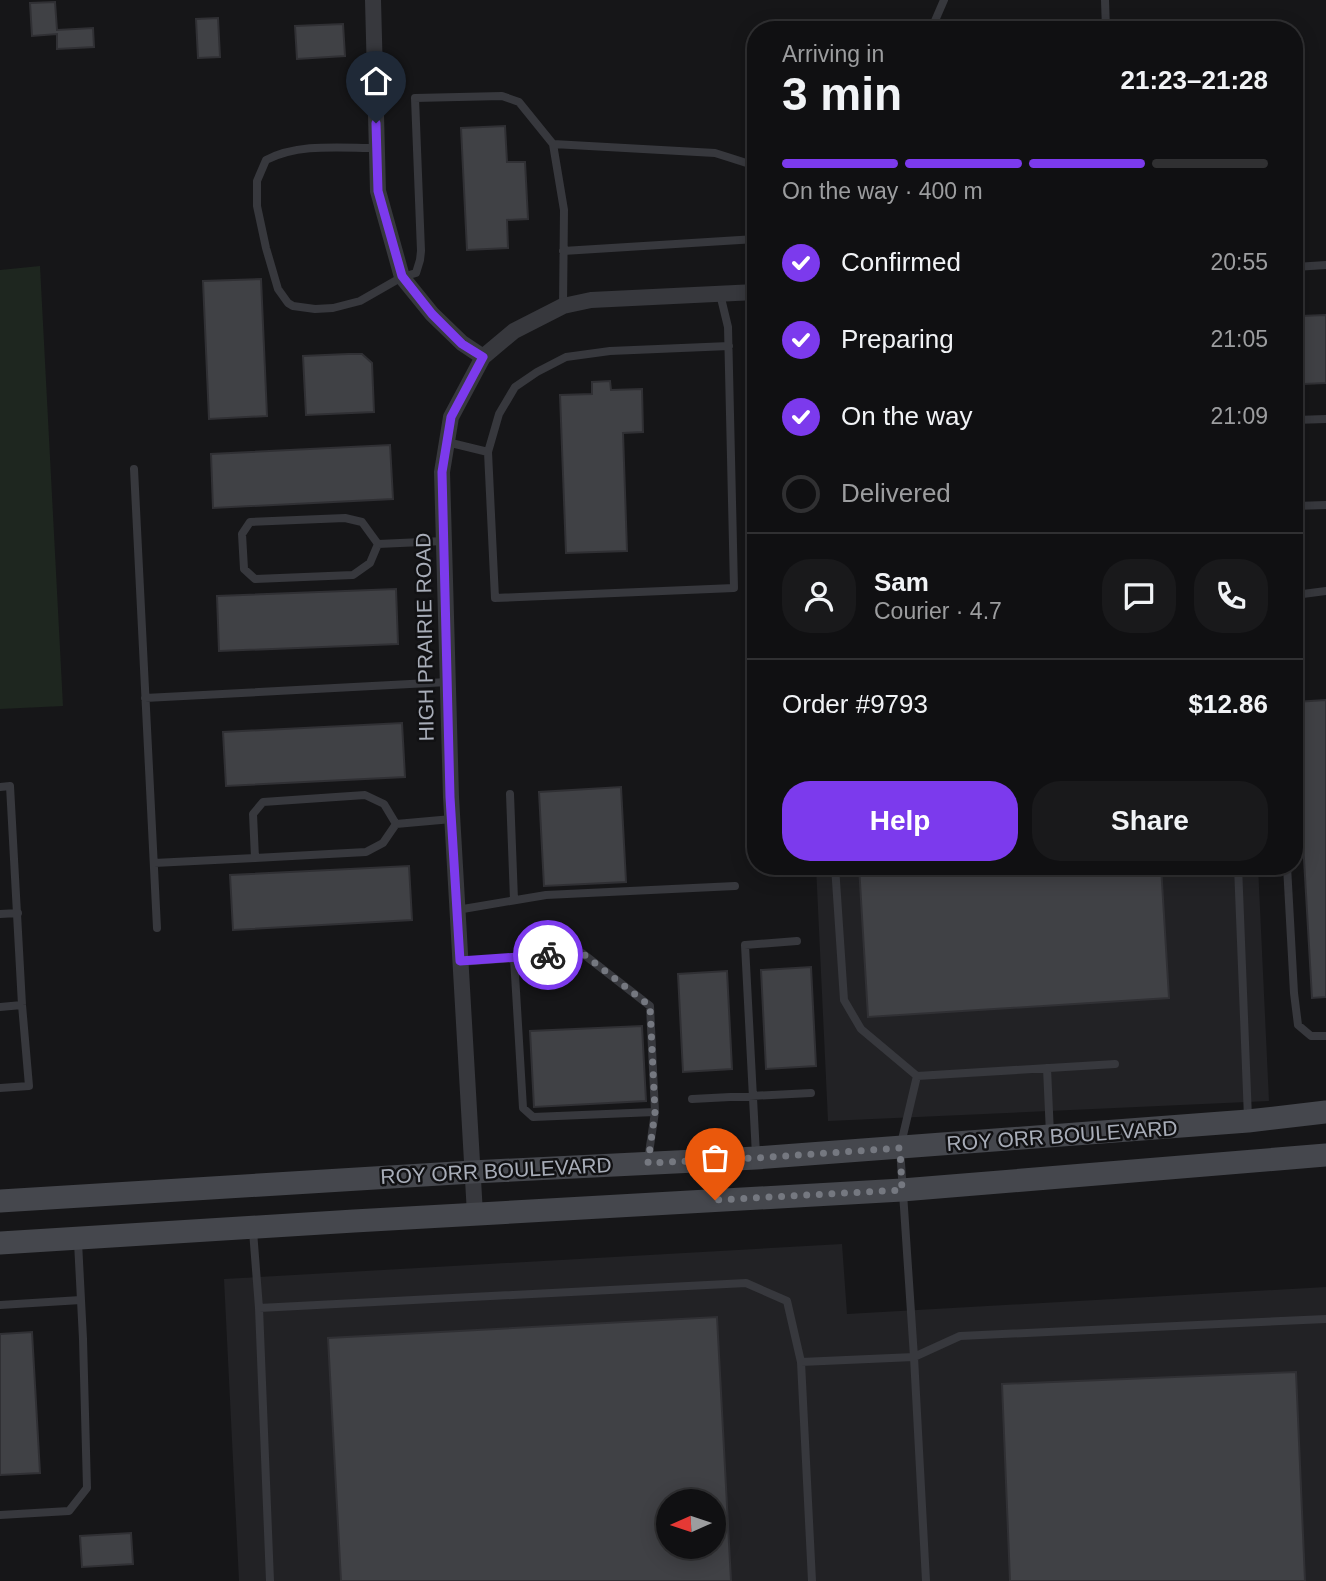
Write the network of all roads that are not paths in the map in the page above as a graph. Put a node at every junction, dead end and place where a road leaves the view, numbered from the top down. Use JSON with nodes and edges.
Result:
{"nodes":[{"id":1,"x":373,"y":0,"type":"edge"},
{"id":2,"x":944,"y":0,"type":"edge"},
{"id":3,"x":1105,"y":0,"type":"edge"},
{"id":4,"x":934,"y":21,"type":"edge"},
{"id":5,"x":1105,"y":21,"type":"edge"},
{"id":6,"x":552,"y":144,"type":"junction"},
{"id":7,"x":377,"y":148,"type":"junction"},
{"id":8,"x":747,"y":163,"type":"edge"},
{"id":9,"x":747,"y":240,"type":"edge"},
{"id":10,"x":563,"y":251,"type":"junction"},
{"id":11,"x":1326,"y":265,"type":"edge"},
{"id":12,"x":1303,"y":266,"type":"edge"},
{"id":13,"x":402,"y":276,"type":"junction"},
{"id":14,"x":747,"y":292,"type":"edge"},
{"id":15,"x":720,"y":294,"type":"junction"},
{"id":16,"x":563,"y":306,"type":"junction"},
{"id":17,"x":729,"y":346,"type":"junction"},
{"id":18,"x":483,"y":357,"type":"junction"},
{"id":19,"x":1326,"y":419,"type":"edge"},
{"id":20,"x":1303,"y":420,"type":"edge"},
{"id":21,"x":447,"y":442,"type":"junction"},
{"id":22,"x":488,"y":452,"type":"junction"},
{"id":23,"x":134,"y":468,"type":"dead end"},
{"id":24,"x":1326,"y":505,"type":"edge"},
{"id":25,"x":1303,"y":506,"type":"edge"},
{"id":26,"x":444,"y":541,"type":"junction"},
{"id":27,"x":378,"y":544,"type":"junction"},
{"id":28,"x":1326,"y":592,"type":"edge"},
{"id":29,"x":1303,"y":594,"type":"edge"},
{"id":30,"x":447,"y":682,"type":"junction"},
{"id":31,"x":145,"y":698,"type":"junction"},
{"id":32,"x":0,"y":786,"type":"edge"},
{"id":33,"x":510,"y":794,"type":"dead end"},
{"id":34,"x":452,"y":819,"type":"junction"},
{"id":35,"x":396,"y":824,"type":"junction"},
{"id":36,"x":255,"y":858,"type":"junction"},
{"id":37,"x":154,"y":863,"type":"junction"},
{"id":38,"x":836,"y":875,"type":"edge"},
{"id":39,"x":1238,"y":875,"type":"edge"},
{"id":40,"x":1287,"y":875,"type":"edge"},
{"id":41,"x":735,"y":886,"type":"dead end"},
{"id":42,"x":514,"y":900,"type":"junction"},
{"id":43,"x":457,"y":910,"type":"junction"},
{"id":44,"x":18,"y":913,"type":"junction"},
{"id":45,"x":0,"y":914,"type":"edge"},
{"id":46,"x":157,"y":928,"type":"dead end"},
{"id":47,"x":797,"y":941,"type":"dead end"},
{"id":48,"x":514,"y":958,"type":"junction"},
{"id":49,"x":460,"y":961,"type":"junction"},
{"id":50,"x":22,"y":1005,"type":"junction"},
{"id":51,"x":0,"y":1007,"type":"edge"},
{"id":52,"x":1326,"y":1035,"type":"edge"},
{"id":53,"x":1115,"y":1064,"type":"dead end"},
{"id":54,"x":1047,"y":1068,"type":"junction"},
{"id":55,"x":917,"y":1076,"type":"junction"},
{"id":56,"x":0,"y":1088,"type":"edge"},
{"id":57,"x":811,"y":1093,"type":"dead end"},
{"id":58,"x":753,"y":1096,"type":"junction"},
{"id":59,"x":692,"y":1099,"type":"dead end"},
{"id":60,"x":655,"y":1112,"type":"junction"},
{"id":61,"x":1326,"y":1112,"type":"edge"},
{"id":62,"x":1248,"y":1121,"type":"junction"},
{"id":63,"x":1050,"y":1137,"type":"junction"},
{"id":64,"x":900,"y":1148,"type":"junction"},
{"id":65,"x":1326,"y":1155,"type":"edge"},
{"id":66,"x":756,"y":1158,"type":"junction"},
{"id":67,"x":648,"y":1163,"type":"junction"},
{"id":68,"x":472,"y":1172,"type":"junction"},
{"id":69,"x":902,"y":1190,"type":"junction"},
{"id":70,"x":0,"y":1201,"type":"edge"},
{"id":71,"x":475,"y":1214,"type":"junction"},
{"id":72,"x":252,"y":1228,"type":"junction"},
{"id":73,"x":77,"y":1239,"type":"junction"},
{"id":74,"x":0,"y":1243,"type":"edge"},
{"id":75,"x":81,"y":1300,"type":"junction"},
{"id":76,"x":0,"y":1305,"type":"edge"},
{"id":77,"x":259,"y":1308,"type":"junction"},
{"id":78,"x":1326,"y":1319,"type":"edge"},
{"id":79,"x":914,"y":1357,"type":"junction"},
{"id":80,"x":801,"y":1362,"type":"junction"},
{"id":81,"x":0,"y":1515,"type":"edge"},
{"id":82,"x":270,"y":1581,"type":"edge"},
{"id":83,"x":812,"y":1581,"type":"edge"},
{"id":84,"x":926,"y":1581,"type":"edge"}],
"edges":[{"from":1,"to":7,"type":"street"},
{"from":2,"to":4,"type":"lane"},
{"from":3,"to":5,"type":"lane"},
{"from":6,"to":8,"type":"lane"},
{"from":6,"to":10,"type":"lane"},
{"from":6,"to":13,"type":"lane"},
{"from":7,"to":13,"type":"street"},
{"from":7,"to":13,"type":"lane"},
{"from":9,"to":10,"type":"lane"},
{"from":10,"to":16,"type":"lane"},
{"from":11,"to":12,"type":"lane"},
{"from":13,"to":18,"type":"street"},
{"from":14,"to":15,"type":"street","name":"HIGH PRAIRIE ROAD"},
{"from":15,"to":16,"type":"street","name":"HIGH PRAIRIE ROAD"},
{"from":15,"to":17,"type":"lane"},
{"from":16,"to":18,"type":"street","name":"HIGH PRAIRIE ROAD"},
{"from":17,"to":22,"type":"lane"},
{"from":17,"to":22,"type":"lane"},
{"from":18,"to":21,"type":"street","name":"HIGH PRAIRIE ROAD"},
{"from":19,"to":20,"type":"lane"},
{"from":21,"to":22,"type":"lane"},
{"from":21,"to":26,"type":"street","name":"HIGH PRAIRIE ROAD"},
{"from":23,"to":31,"type":"lane"},
{"from":24,"to":25,"type":"lane"},
{"from":26,"to":27,"type":"lane"},
{"from":26,"to":30,"type":"street","name":"HIGH PRAIRIE ROAD"},
{"from":27,"to":27,"type":"lane"},
{"from":28,"to":29,"type":"lane"},
{"from":30,"to":31,"type":"lane"},
{"from":30,"to":34,"type":"street","name":"HIGH PRAIRIE ROAD"},
{"from":31,"to":37,"type":"lane"},
{"from":32,"to":44,"type":"lane"},
{"from":33,"to":42,"type":"lane"},
{"from":34,"to":35,"type":"lane"},
{"from":34,"to":43,"type":"street","name":"HIGH PRAIRIE ROAD"},
{"from":35,"to":36,"type":"lane"},
{"from":35,"to":36,"type":"lane"},
{"from":36,"to":37,"type":"lane"},
{"from":37,"to":46,"type":"lane"},
{"from":38,"to":55,"type":"lane"},
{"from":39,"to":62,"type":"lane"},
{"from":40,"to":52,"type":"lane"},
{"from":41,"to":42,"type":"lane"},
{"from":42,"to":43,"type":"lane"},
{"from":43,"to":49,"type":"street","name":"HIGH PRAIRIE ROAD"},
{"from":44,"to":45,"type":"lane"},
{"from":44,"to":50,"type":"lane"},
{"from":47,"to":58,"type":"lane"},
{"from":48,"to":49,"type":"lane"},
{"from":48,"to":60,"type":"lane"},
{"from":48,"to":60,"type":"lane"},
{"from":49,"to":68,"type":"street","name":"HIGH PRAIRIE ROAD"},
{"from":50,"to":51,"type":"lane"},
{"from":50,"to":56,"type":"lane"},
{"from":53,"to":54,"type":"lane"},
{"from":54,"to":55,"type":"lane"},
{"from":54,"to":63,"type":"lane"},
{"from":55,"to":64,"type":"lane"},
{"from":57,"to":58,"type":"lane"},
{"from":58,"to":59,"type":"lane"},
{"from":58,"to":66,"type":"lane"},
{"from":60,"to":67,"type":"lane"},
{"from":61,"to":62,"type":"main road","name":"ROY ORR BOULEVARD"},
{"from":62,"to":63,"type":"main road","name":"ROY ORR BOULEVARD"},
{"from":63,"to":64,"type":"main road","name":"ROY ORR BOULEVARD"},
{"from":64,"to":66,"type":"main road","name":"ROY ORR BOULEVARD"},
{"from":64,"to":69,"type":"lane"},
{"from":65,"to":69,"type":"main road","name":"ROY ORR BOULEVARD"},
{"from":66,"to":67,"type":"main road","name":"ROY ORR BOULEVARD"},
{"from":67,"to":68,"type":"main road","name":"ROY ORR BOULEVARD"},
{"from":68,"to":70,"type":"main road","name":"ROY ORR BOULEVARD"},
{"from":68,"to":71,"type":"street","name":"HIGH PRAIRIE ROAD"},
{"from":69,"to":71,"type":"main road","name":"ROY ORR BOULEVARD"},
{"from":69,"to":79,"type":"lane"},
{"from":71,"to":72,"type":"main road","name":"ROY ORR BOULEVARD"},
{"from":72,"to":73,"type":"main road","name":"ROY ORR BOULEVARD"},
{"from":72,"to":77,"type":"lane"},
{"from":73,"to":74,"type":"main road","name":"ROY ORR BOULEVARD"},
{"from":73,"to":75,"type":"lane"},
{"from":75,"to":76,"type":"lane"},
{"from":75,"to":81,"type":"lane"},
{"from":77,"to":80,"type":"lane"},
{"from":77,"to":82,"type":"lane"},
{"from":78,"to":79,"type":"lane"},
{"from":79,"to":80,"type":"lane"},
{"from":79,"to":84,"type":"lane"},
{"from":80,"to":83,"type":"lane"}]}
